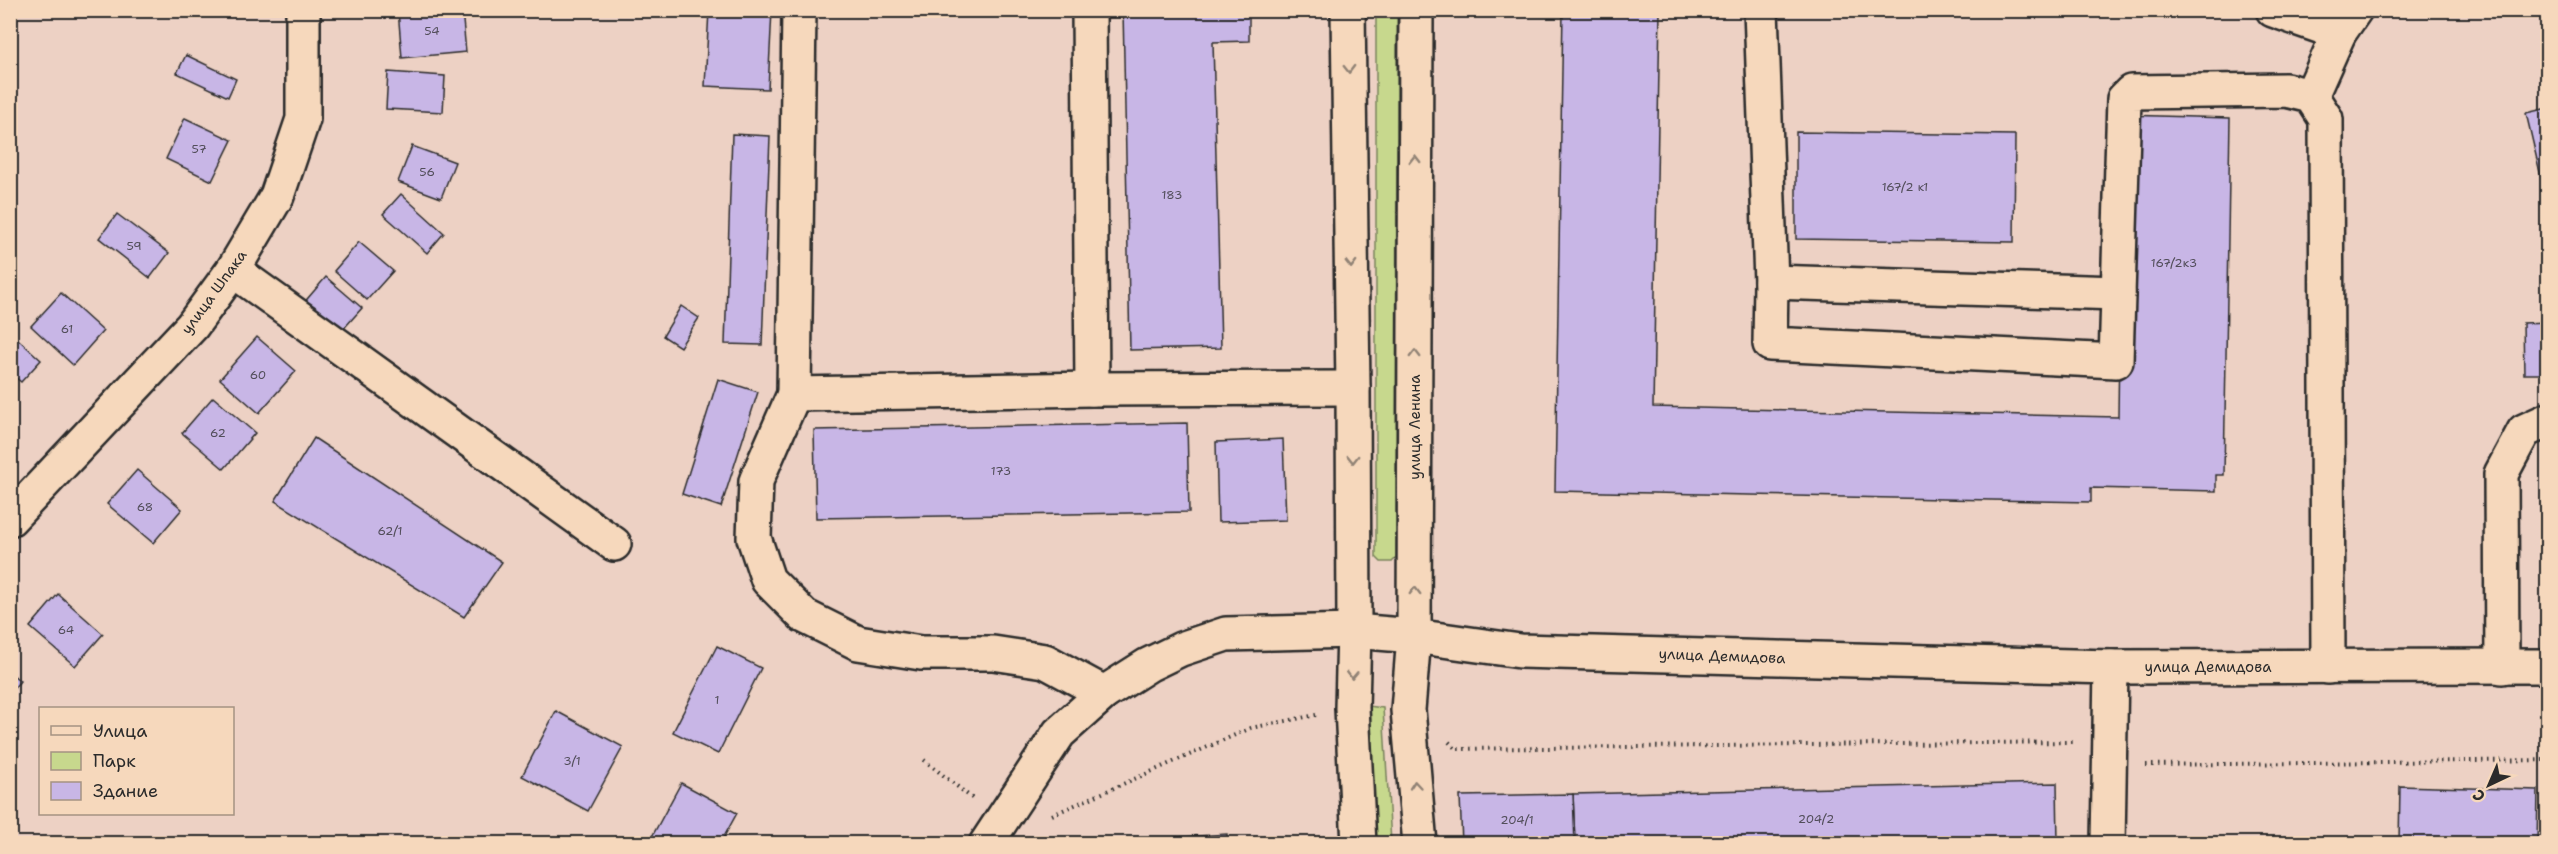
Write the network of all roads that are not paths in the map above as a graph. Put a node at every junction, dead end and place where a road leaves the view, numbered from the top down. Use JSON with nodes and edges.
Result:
{"nodes":[{"id":1,"x":303,"y":10,"type":"edge"},
{"id":2,"x":799,"y":10,"type":"edge"},
{"id":3,"x":1089,"y":10,"type":"edge"},
{"id":4,"x":1348,"y":10,"type":"edge"},
{"id":5,"x":1416,"y":10,"type":"edge"},
{"id":6,"x":1761,"y":10,"type":"edge"},
{"id":7,"x":2273,"y":10,"type":"edge"},
{"id":8,"x":2347,"y":22,"type":"edge"},
{"id":9,"x":2311,"y":96,"type":"junction"},
{"id":10,"x":234,"y":270,"type":"junction"},
{"id":11,"x":1771,"y":282,"type":"junction"},
{"id":12,"x":2118,"y":293,"type":"junction"},
{"id":13,"x":1353,"y":388,"type":"junction"},
{"id":14,"x":1092,"y":389,"type":"junction"},
{"id":15,"x":794,"y":394,"type":"junction"},
{"id":16,"x":2547,"y":420,"type":"edge"},
{"id":17,"x":10,"y":519,"type":"edge"},
{"id":18,"x":614,"y":544,"type":"dead end"},
{"id":19,"x":1354,"y":631,"type":"junction"},
{"id":20,"x":1414,"y":636,"type":"junction"},
{"id":21,"x":2547,"y":666,"type":"edge"},
{"id":22,"x":2111,"y":667,"type":"junction"},
{"id":23,"x":2328,"y":667,"type":"junction"},
{"id":24,"x":2502,"y":667,"type":"junction"},
{"id":25,"x":1104,"y":693,"type":"junction"},
{"id":26,"x":994,"y":832,"type":"edge"},
{"id":27,"x":1359,"y":843,"type":"edge"},
{"id":28,"x":1420,"y":843,"type":"edge"},
{"id":29,"x":2108,"y":843,"type":"edge"}],
"edges":[{"from":1,"to":10,"type":"street","name":"улица Шпака"},
{"from":2,"to":15,"type":"street"},
{"from":3,"to":14,"type":"street"},
{"from":4,"to":13,"type":"street","one_way":true},
{"from":20,"to":5,"type":"street","name":"улица Ленина","one_way":true},
{"from":6,"to":11,"type":"street"},
{"from":7,"to":8,"type":"street"},
{"from":8,"to":9,"type":"street"},
{"from":9,"to":12,"type":"street"},
{"from":9,"to":23,"type":"street"},
{"from":10,"to":17,"type":"street","name":"улица Шпака"},
{"from":10,"to":18,"type":"street"},
{"from":11,"to":12,"type":"street"},
{"from":11,"to":12,"type":"street"},
{"from":13,"to":14,"type":"street"},
{"from":13,"to":19,"type":"street","one_way":true},
{"from":14,"to":15,"type":"street"},
{"from":15,"to":25,"type":"street"},
{"from":16,"to":24,"type":"street"},
{"from":19,"to":20,"type":"street","name":"улица Демидова"},
{"from":19,"to":25,"type":"street","name":"улица Демидова"},
{"from":19,"to":27,"type":"street","one_way":true},
{"from":20,"to":22,"type":"street","name":"улица Демидова"},
{"from":28,"to":20,"type":"street","name":"улица Ленина","one_way":true},
{"from":21,"to":24,"type":"street","name":"улица Демидова"},
{"from":22,"to":23,"type":"street","name":"улица Демидова"},
{"from":22,"to":29,"type":"street"},
{"from":23,"to":24,"type":"street","name":"улица Демидова"},
{"from":25,"to":26,"type":"street","name":"улица Демидова"}]}
